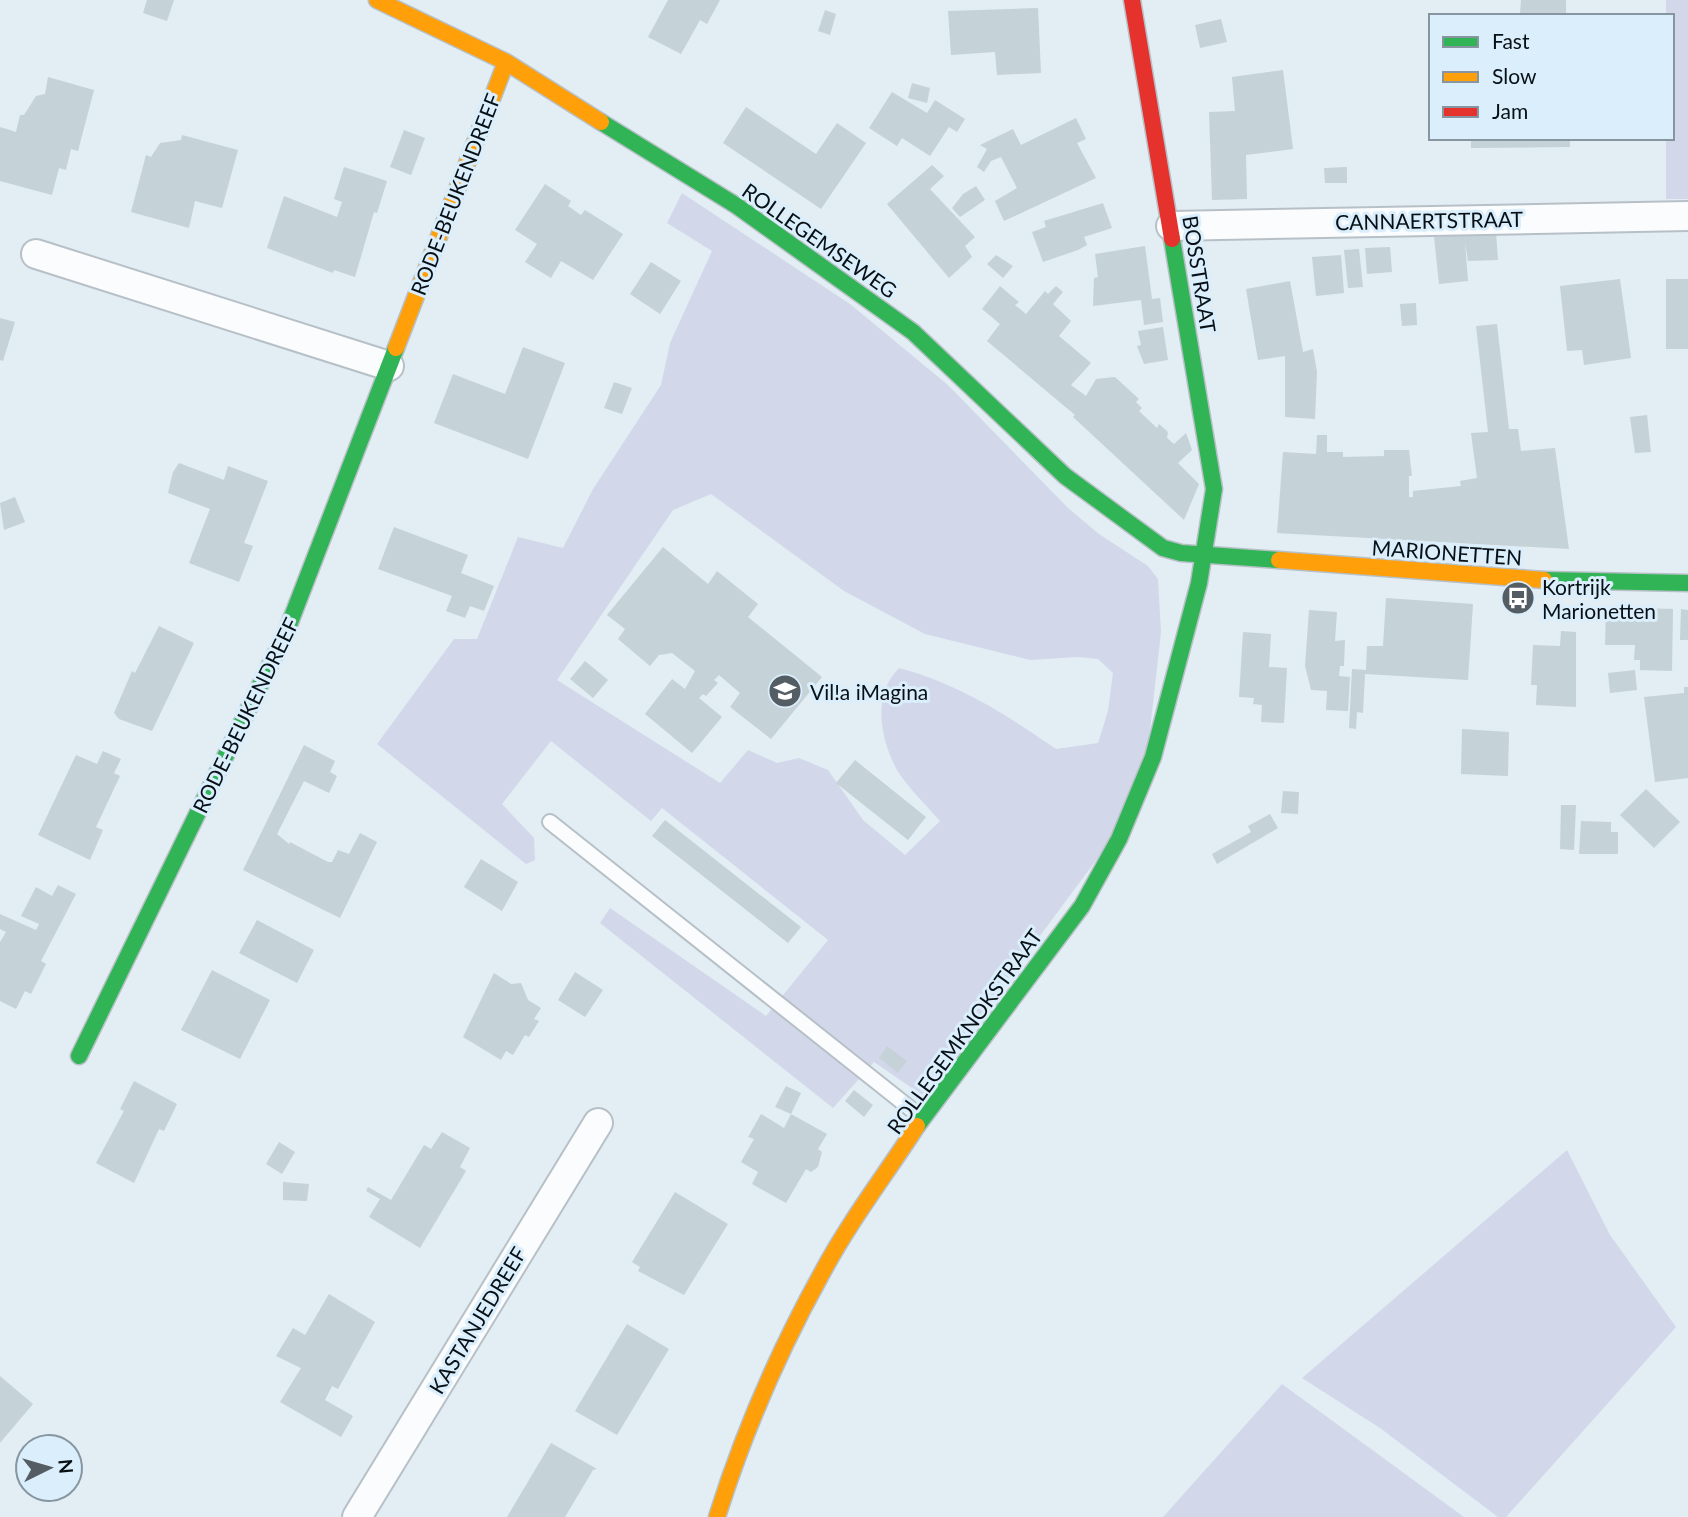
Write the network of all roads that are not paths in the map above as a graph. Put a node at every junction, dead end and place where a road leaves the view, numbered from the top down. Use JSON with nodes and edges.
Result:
{"nodes":[{"id":1,"x":377,"y":0,"type":"edge"},
{"id":2,"x":1132,"y":0,"type":"edge"},
{"id":3,"x":506,"y":62,"type":"junction"},
{"id":4,"x":1688,"y":216,"type":"edge"},
{"id":5,"x":1171,"y":226,"type":"junction"},
{"id":6,"x":36,"y":254,"type":"dead end"},
{"id":7,"x":389,"y":366,"type":"junction"},
{"id":8,"x":1204,"y":554,"type":"junction"},
{"id":9,"x":1688,"y":583,"type":"edge"},
{"id":10,"x":550,"y":822,"type":"dead end"},
{"id":11,"x":79,"y":1056,"type":"dead end"},
{"id":12,"x":922,"y":1118,"type":"junction"},
{"id":13,"x":598,"y":1123,"type":"dead end"},
{"id":14,"x":357,"y":1517,"type":"edge"},
{"id":15,"x":717,"y":1517,"type":"edge"}],
"edges":[{"from":1,"to":3,"type":"street","name":"ROLLEGEMSEWEG"},
{"from":2,"to":5,"type":"street","name":"BOSSTRAAT"},
{"from":3,"to":7,"type":"street","name":"RODE-BEUKENDREEF"},
{"from":3,"to":8,"type":"street","name":"ROLLEGEMSEWEG"},
{"from":4,"to":5,"type":"street","name":"CANNAERTSTRAAT"},
{"from":5,"to":8,"type":"street","name":"BOSSTRAAT"},
{"from":6,"to":7,"type":"street"},
{"from":7,"to":11,"type":"street","name":"RODE-BEUKENDREEF"},
{"from":8,"to":9,"type":"street","name":"MARIONETTEN"},
{"from":8,"to":12,"type":"street","name":"ROLLEGEMKNOKSTRAAT"},
{"from":10,"to":12,"type":"lane"},
{"from":12,"to":15,"type":"street","name":"ROLLEGEMKNOKSTRAAT"},
{"from":13,"to":14,"type":"street","name":"KASTANJEDREEF"}]}
